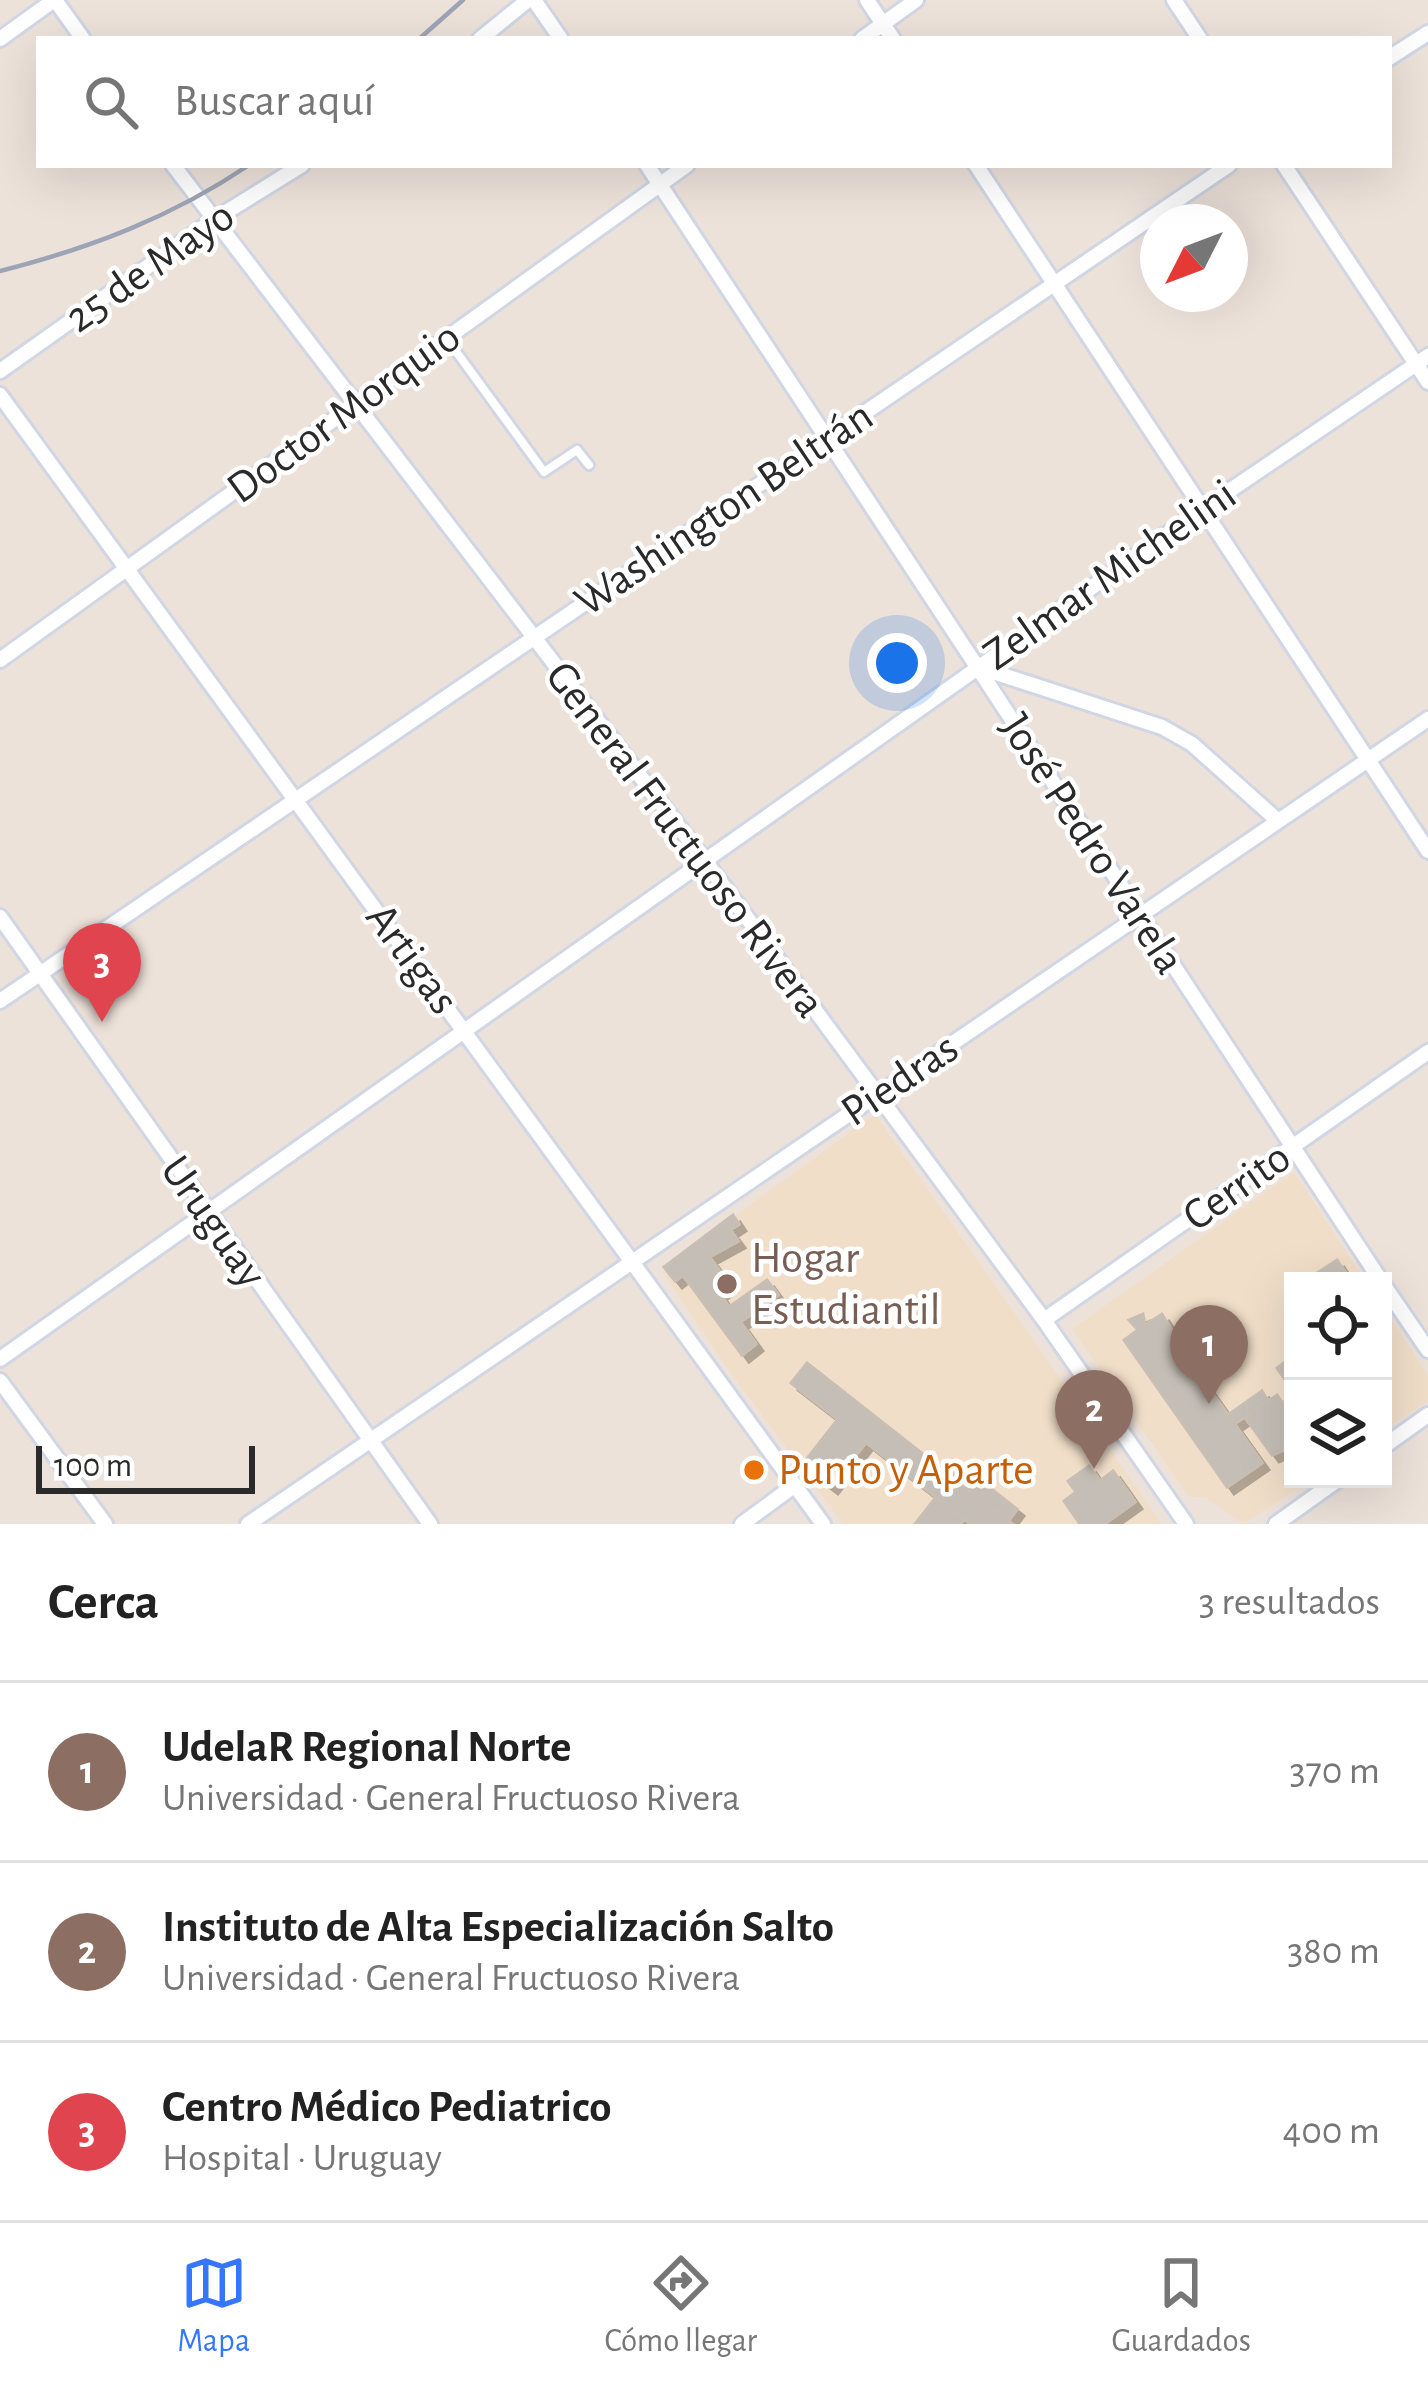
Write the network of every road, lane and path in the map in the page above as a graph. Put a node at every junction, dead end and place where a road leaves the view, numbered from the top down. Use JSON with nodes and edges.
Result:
{"nodes":[{"id":1,"x":54,"y":0,"type":"edge"},
{"id":2,"x":531,"y":0,"type":"edge"},
{"id":3,"x":867,"y":0,"type":"edge"},
{"id":4,"x":916,"y":0,"type":"edge"},
{"id":5,"x":1174,"y":0,"type":"edge"},
{"id":6,"x":883,"y":24,"type":"junction"},
{"id":7,"x":1428,"y":32,"type":"edge"},
{"id":8,"x":81,"y":36,"type":"edge"},
{"id":9,"x":484,"y":36,"type":"edge"},
{"id":10,"x":559,"y":36,"type":"edge"},
{"id":11,"x":866,"y":36,"type":"edge"},
{"id":12,"x":891,"y":36,"type":"edge"},
{"id":13,"x":1198,"y":36,"type":"edge"},
{"id":14,"x":0,"y":39,"type":"edge"},
{"id":15,"x":1392,"y":56,"type":"edge"},
{"id":16,"x":175,"y":168,"type":"edge"},
{"id":17,"x":297,"y":168,"type":"edge"},
{"id":18,"x":649,"y":168,"type":"edge"},
{"id":19,"x":683,"y":168,"type":"edge"},
{"id":20,"x":978,"y":168,"type":"edge"},
{"id":21,"x":1225,"y":168,"type":"edge"},
{"id":22,"x":1286,"y":168,"type":"edge"},
{"id":23,"x":660,"y":184,"type":"junction"},
{"id":24,"x":215,"y":219,"type":"junction"},
{"id":25,"x":1055,"y":284,"type":"junction"},
{"id":26,"x":447,"y":339,"type":"junction"},
{"id":27,"x":1422,"y":360,"type":"edge"},
{"id":28,"x":0,"y":371,"type":"edge"},
{"id":29,"x":1428,"y":382,"type":"edge"},
{"id":30,"x":0,"y":394,"type":"edge"},
{"id":31,"x":354,"y":407,"type":"junction"},
{"id":32,"x":828,"y":440,"type":"junction"},
{"id":33,"x":589,"y":466,"type":"dead end"},
{"id":34,"x":1204,"y":508,"type":"junction"},
{"id":35,"x":128,"y":569,"type":"junction"},
{"id":36,"x":532,"y":639,"type":"junction"},
{"id":37,"x":0,"y":660,"type":"edge"},
{"id":38,"x":978,"y":667,"type":"junction"},
{"id":39,"x":1428,"y":719,"type":"edge"},
{"id":40,"x":1367,"y":759,"type":"junction"},
{"id":41,"x":298,"y":802,"type":"junction"},
{"id":42,"x":1276,"y":819,"type":"junction"},
{"id":43,"x":1428,"y":851,"type":"edge"},
{"id":44,"x":705,"y":861,"type":"junction"},
{"id":45,"x":0,"y":917,"type":"edge"},
{"id":46,"x":1138,"y":919,"type":"junction"},
{"id":47,"x":40,"y":972,"type":"junction"},
{"id":48,"x":0,"y":1000,"type":"edge"},
{"id":49,"x":465,"y":1032,"type":"junction"},
{"id":50,"x":1428,"y":1052,"type":"edge"},
{"id":51,"x":877,"y":1094,"type":"junction"},
{"id":52,"x":1292,"y":1149,"type":"junction"},
{"id":53,"x":207,"y":1215,"type":"junction"},
{"id":54,"x":634,"y":1264,"type":"junction"},
{"id":55,"x":1375,"y":1272,"type":"edge"},
{"id":56,"x":1392,"y":1297,"type":"edge"},
{"id":57,"x":1044,"y":1320,"type":"junction"},
{"id":58,"x":1428,"y":1350,"type":"edge"},
{"id":59,"x":0,"y":1359,"type":"edge"},
{"id":60,"x":0,"y":1381,"type":"edge"},
{"id":61,"x":1428,"y":1414,"type":"edge"},
{"id":62,"x":1392,"y":1440,"type":"edge"},
{"id":63,"x":371,"y":1441,"type":"junction"},
{"id":64,"x":795,"y":1485,"type":"junction"},
{"id":65,"x":1326,"y":1488,"type":"edge"},
{"id":66,"x":105,"y":1524,"type":"edge"},
{"id":67,"x":248,"y":1524,"type":"edge"},
{"id":68,"x":430,"y":1524,"type":"edge"},
{"id":69,"x":742,"y":1524,"type":"edge"},
{"id":70,"x":823,"y":1524,"type":"edge"},
{"id":71,"x":1186,"y":1524,"type":"edge"},
{"id":72,"x":1276,"y":1524,"type":"edge"}],
"edges":[{"from":1,"to":8,"type":"street"},
{"from":1,"to":14,"type":"street"},
{"from":2,"to":9,"type":"street"},
{"from":2,"to":10,"type":"street"},
{"from":3,"to":6,"type":"street"},
{"from":4,"to":6,"type":"street"},
{"from":5,"to":13,"type":"street"},
{"from":6,"to":11,"type":"street"},
{"from":6,"to":12,"type":"street"},
{"from":7,"to":15,"type":"street"},
{"from":16,"to":24,"type":"street","name":"General Fructuoso Rivera"},
{"from":17,"to":24,"type":"street","name":"25 de Mayo"},
{"from":18,"to":23,"type":"street","name":"José Pedro Varela"},
{"from":19,"to":23,"type":"street","name":"Doctor Morquio"},
{"from":20,"to":25,"type":"street"},
{"from":21,"to":25,"type":"street","name":"Washington Beltrán"},
{"from":22,"to":27,"type":"street"},
{"from":23,"to":26,"type":"street","name":"Doctor Morquio"},
{"from":23,"to":32,"type":"street","name":"José Pedro Varela"},
{"from":24,"to":28,"type":"street","name":"25 de Mayo"},
{"from":24,"to":31,"type":"street","name":"General Fructuoso Rivera"},
{"from":25,"to":32,"type":"street","name":"Washington Beltrán"},
{"from":25,"to":34,"type":"street"},
{"from":26,"to":31,"type":"street","name":"Doctor Morquio"},
{"from":26,"to":33,"type":"lane"},
{"from":27,"to":29,"type":"street"},
{"from":27,"to":34,"type":"street","name":"Zelmar Michelini"},
{"from":30,"to":35,"type":"street","name":"Artigas"},
{"from":31,"to":35,"type":"street","name":"Doctor Morquio"},
{"from":31,"to":36,"type":"street","name":"General Fructuoso Rivera"},
{"from":32,"to":36,"type":"street","name":"Washington Beltrán"},
{"from":32,"to":38,"type":"street","name":"José Pedro Varela"},
{"from":34,"to":38,"type":"street","name":"Zelmar Michelini"},
{"from":34,"to":40,"type":"street"},
{"from":35,"to":37,"type":"street","name":"Doctor Morquio"},
{"from":35,"to":41,"type":"street","name":"Artigas"},
{"from":36,"to":41,"type":"street","name":"Washington Beltrán"},
{"from":36,"to":44,"type":"street","name":"General Fructuoso Rivera"},
{"from":38,"to":42,"type":"street"},
{"from":38,"to":44,"type":"street","name":"Zelmar Michelini"},
{"from":38,"to":46,"type":"street","name":"José Pedro Varela"},
{"from":39,"to":40,"type":"street","name":"Piedras"},
{"from":40,"to":42,"type":"street","name":"Piedras"},
{"from":40,"to":43,"type":"street"},
{"from":41,"to":47,"type":"street","name":"Washington Beltrán"},
{"from":41,"to":49,"type":"street","name":"Artigas"},
{"from":42,"to":46,"type":"street","name":"Piedras"},
{"from":44,"to":49,"type":"street","name":"Zelmar Michelini"},
{"from":44,"to":51,"type":"street","name":"General Fructuoso Rivera"},
{"from":45,"to":47,"type":"street","name":"Uruguay"},
{"from":46,"to":51,"type":"street","name":"Piedras"},
{"from":46,"to":52,"type":"street","name":"José Pedro Varela"},
{"from":47,"to":48,"type":"street","name":"Washington Beltrán"},
{"from":47,"to":53,"type":"street","name":"Uruguay"},
{"from":49,"to":53,"type":"street","name":"Zelmar Michelini"},
{"from":49,"to":54,"type":"street","name":"Artigas"},
{"from":50,"to":52,"type":"street","name":"Cerrito"},
{"from":51,"to":54,"type":"street","name":"Piedras"},
{"from":51,"to":57,"type":"street","name":"General Fructuoso Rivera"},
{"from":52,"to":55,"type":"street","name":"José Pedro Varela"},
{"from":52,"to":57,"type":"street","name":"Cerrito"},
{"from":53,"to":59,"type":"street","name":"Zelmar Michelini"},
{"from":53,"to":63,"type":"street","name":"Uruguay"},
{"from":54,"to":63,"type":"street","name":"Piedras"},
{"from":54,"to":64,"type":"street","name":"Artigas"},
{"from":56,"to":58,"type":"street","name":"José Pedro Varela"},
{"from":57,"to":71,"type":"street","name":"General Fructuoso Rivera"},
{"from":60,"to":66,"type":"street"},
{"from":61,"to":62,"type":"street"},
{"from":63,"to":67,"type":"street","name":"Piedras"},
{"from":63,"to":68,"type":"street","name":"Uruguay"},
{"from":64,"to":69,"type":"street"},
{"from":64,"to":70,"type":"street","name":"Artigas"},
{"from":65,"to":72,"type":"street"}]}
